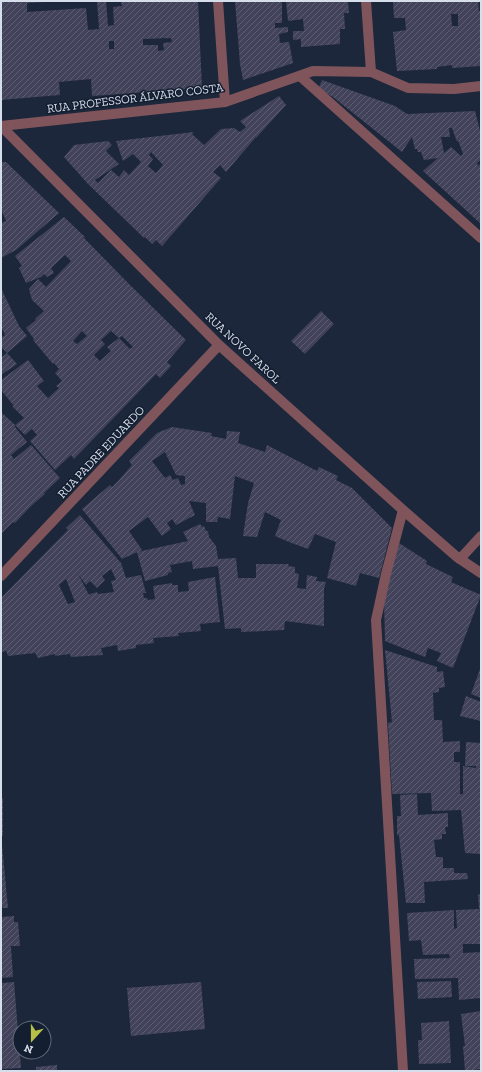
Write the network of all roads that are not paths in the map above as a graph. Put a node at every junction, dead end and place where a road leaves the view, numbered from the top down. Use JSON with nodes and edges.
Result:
{"nodes":[{"id":1,"x":218,"y":1,"type":"edge"},
{"id":2,"x":366,"y":1,"type":"edge"},
{"id":3,"x":371,"y":72,"type":"junction"},
{"id":4,"x":300,"y":76,"type":"junction"},
{"id":5,"x":481,"y":86,"type":"edge"},
{"id":6,"x":225,"y":102,"type":"junction"},
{"id":7,"x":1,"y":126,"type":"edge"},
{"id":8,"x":481,"y":238,"type":"edge"},
{"id":9,"x":219,"y":345,"type":"junction"},
{"id":10,"x":403,"y":510,"type":"junction"},
{"id":11,"x":481,"y":536,"type":"edge"},
{"id":12,"x":460,"y":559,"type":"junction"},
{"id":13,"x":481,"y":573,"type":"edge"},
{"id":14,"x":1,"y":576,"type":"edge"},
{"id":15,"x":403,"y":1071,"type":"edge"}],
"edges":[{"from":1,"to":6,"type":"street"},
{"from":2,"to":3,"type":"street"},
{"from":3,"to":4,"type":"street","name":"RUA PROFESSOR ÁLVARO COSTA"},
{"from":3,"to":5,"type":"street","name":"RUA PROFESSOR ÁLVARO COSTA"},
{"from":4,"to":6,"type":"street","name":"RUA PROFESSOR ÁLVARO COSTA"},
{"from":4,"to":8,"type":"street"},
{"from":6,"to":7,"type":"street","name":"RUA PROFESSOR ÁLVARO COSTA"},
{"from":7,"to":9,"type":"street","name":"RUA NOVO FAROL"},
{"from":9,"to":10,"type":"street","name":"RUA NOVO FAROL"},
{"from":9,"to":14,"type":"street","name":"RUA PADRE EDUARDO"},
{"from":10,"to":12,"type":"street","name":"RUA NOVO FAROL"},
{"from":10,"to":15,"type":"street"},
{"from":11,"to":12,"type":"street"},
{"from":12,"to":13,"type":"street","name":"RUA NOVO FAROL"}]}
